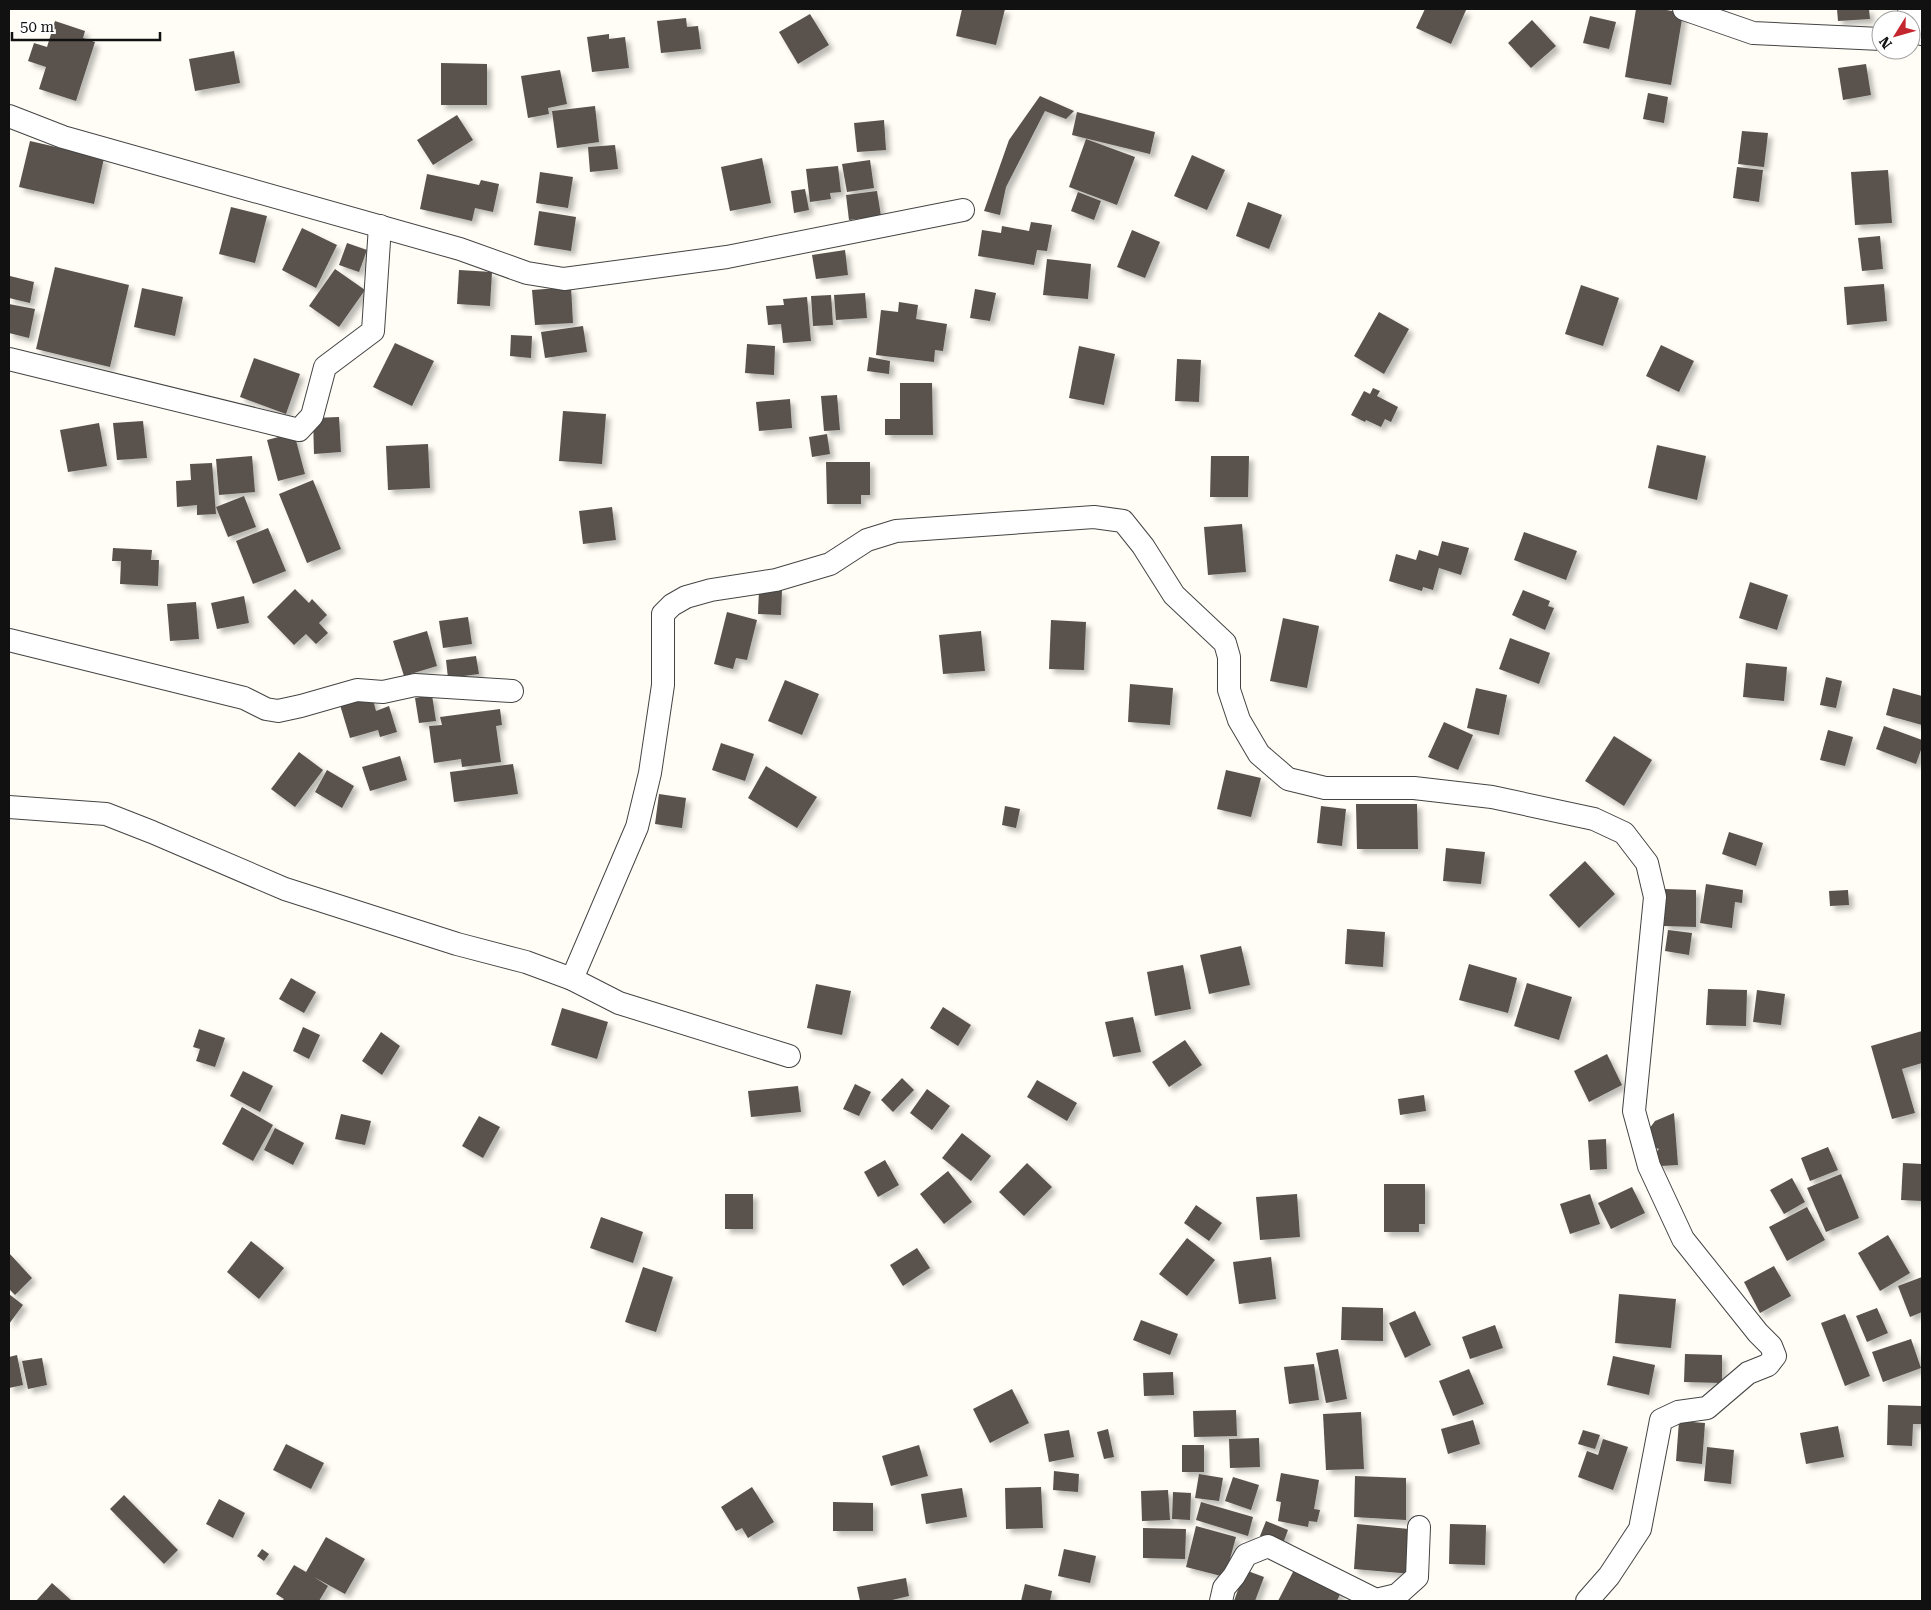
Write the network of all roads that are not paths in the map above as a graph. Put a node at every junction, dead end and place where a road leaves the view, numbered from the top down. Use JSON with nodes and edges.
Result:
{"nodes":[{"id":1,"x":1684,"y":9,"type":"edge"},
{"id":2,"x":1909,"y":9,"type":"edge"},
{"id":3,"x":1922,"y":36,"type":"edge"},
{"id":4,"x":1871,"y":39,"type":"edge"},
{"id":5,"x":9,"y":116,"type":"edge"},
{"id":6,"x":964,"y":210,"type":"dead end"},
{"id":7,"x":380,"y":226,"type":"junction"},
{"id":8,"x":9,"y":359,"type":"edge"},
{"id":9,"x":9,"y":640,"type":"edge"},
{"id":10,"x":512,"y":691,"type":"dead end"},
{"id":11,"x":9,"y":807,"type":"edge"},
{"id":12,"x":572,"y":979,"type":"junction"},
{"id":13,"x":789,"y":1056,"type":"dead end"},
{"id":14,"x":1419,"y":1527,"type":"dead end"},
{"id":15,"x":1221,"y":1601,"type":"edge"},
{"id":16,"x":1587,"y":1601,"type":"edge"}],
"edges":[{"from":1,"to":4,"type":"street"},
{"from":2,"to":3,"type":"street"},
{"from":5,"to":7,"type":"street"},
{"from":6,"to":7,"type":"street"},
{"from":7,"to":8,"type":"street"},
{"from":9,"to":10,"type":"street"},
{"from":11,"to":12,"type":"street"},
{"from":12,"to":13,"type":"street"},
{"from":12,"to":16,"type":"street"},
{"from":14,"to":15,"type":"street"}]}
